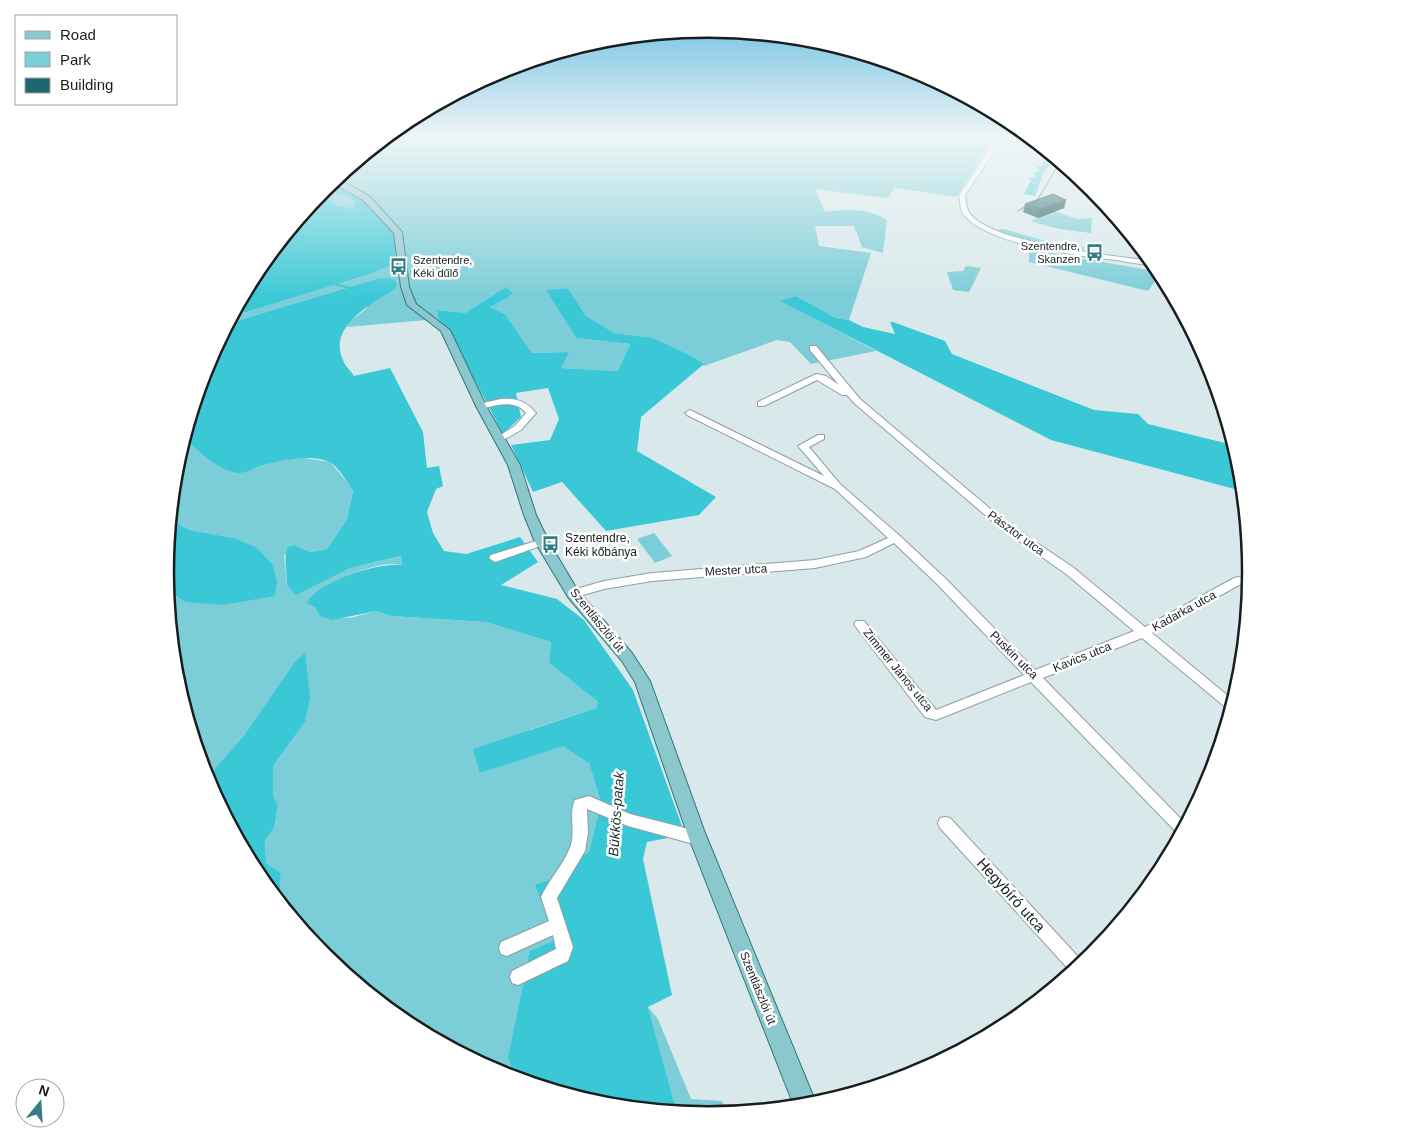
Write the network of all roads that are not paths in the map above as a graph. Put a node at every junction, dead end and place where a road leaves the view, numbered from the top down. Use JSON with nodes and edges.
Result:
{"nodes":[{"id":1,"x":354,"y":191,"type":"edge"},
{"id":2,"x":964,"y":191,"type":"edge"},
{"id":3,"x":1142,"y":261,"type":"edge"},
{"id":4,"x":813,"y":348,"type":"dead end"},
{"id":5,"x":857,"y":401,"type":"junction"},
{"id":6,"x":761,"y":404,"type":"dead end"},
{"id":7,"x":481,"y":406,"type":"junction"},
{"id":8,"x":690,"y":413,"type":"dead end"},
{"id":9,"x":821,"y":437,"type":"dead end"},
{"id":10,"x":500,"y":439,"type":"junction"},
{"id":11,"x":839,"y":487,"type":"junction"},
{"id":12,"x":896,"y":538,"type":"junction"},
{"id":13,"x":542,"y":542,"type":"junction"},
{"id":14,"x":495,"y":558,"type":"dead end"},
{"id":15,"x":1242,"y":580,"type":"edge"},
{"id":16,"x":574,"y":594,"type":"junction"},
{"id":17,"x":860,"y":624,"type":"dead end"},
{"id":18,"x":1145,"y":632,"type":"junction"},
{"id":19,"x":1035,"y":676,"type":"junction"},
{"id":20,"x":1225,"y":701,"type":"edge"},
{"id":21,"x":936,"y":715,"type":"joint"},
{"id":22,"x":945,"y":823,"type":"dead end"},
{"id":23,"x":1177,"y":825,"type":"edge"},
{"id":24,"x":696,"y":833,"type":"junction"},
{"id":25,"x":558,"y":925,"type":"junction"},
{"id":26,"x":508,"y":948,"type":"dead end"},
{"id":27,"x":1072,"y":962,"type":"edge"},
{"id":28,"x":518,"y":976,"type":"dead end"},
{"id":29,"x":802,"y":1097,"type":"edge"}],
"edges":[{"from":1,"to":7,"type":"main road","name":"Szentlászlói út"},
{"from":2,"to":3,"type":"street"},
{"from":4,"to":5,"type":"street","name":"Pásztor utca"},
{"from":5,"to":6,"type":"street"},
{"from":5,"to":18,"type":"street","name":"Pásztor utca"},
{"from":7,"to":10,"type":"main road","name":"Szentlászlói út"},
{"from":7,"to":10,"type":"street"},
{"from":8,"to":11,"type":"street","name":"Puskin utca"},
{"from":9,"to":11,"type":"street","name":"Puskin utca"},
{"from":10,"to":13,"type":"main road","name":"Szentlászlói út"},
{"from":11,"to":12,"type":"street","name":"Puskin utca"},
{"from":12,"to":16,"type":"street","name":"Mester utca"},
{"from":12,"to":19,"type":"street","name":"Puskin utca"},
{"from":13,"to":14,"type":"street"},
{"from":13,"to":16,"type":"main road","name":"Szentlászlói út"},
{"from":15,"to":18,"type":"street","name":"Kadarka utca"},
{"from":16,"to":24,"type":"main road","name":"Szentlászlói út"},
{"from":17,"to":21,"type":"street","name":"Zimmer János utca"},
{"from":18,"to":19,"type":"street","name":"Kavics utca"},
{"from":18,"to":20,"type":"street","name":"Pásztor utca"},
{"from":19,"to":21,"type":"street","name":"Kavics utca"},
{"from":19,"to":23,"type":"street","name":"Puskin utca"},
{"from":22,"to":27,"type":"street","name":"Hegybíró utca"},
{"from":24,"to":25,"type":"street"},
{"from":24,"to":29,"type":"main road","name":"Szentlászlói út"},
{"from":25,"to":26,"type":"street"},
{"from":25,"to":28,"type":"street"}]}
